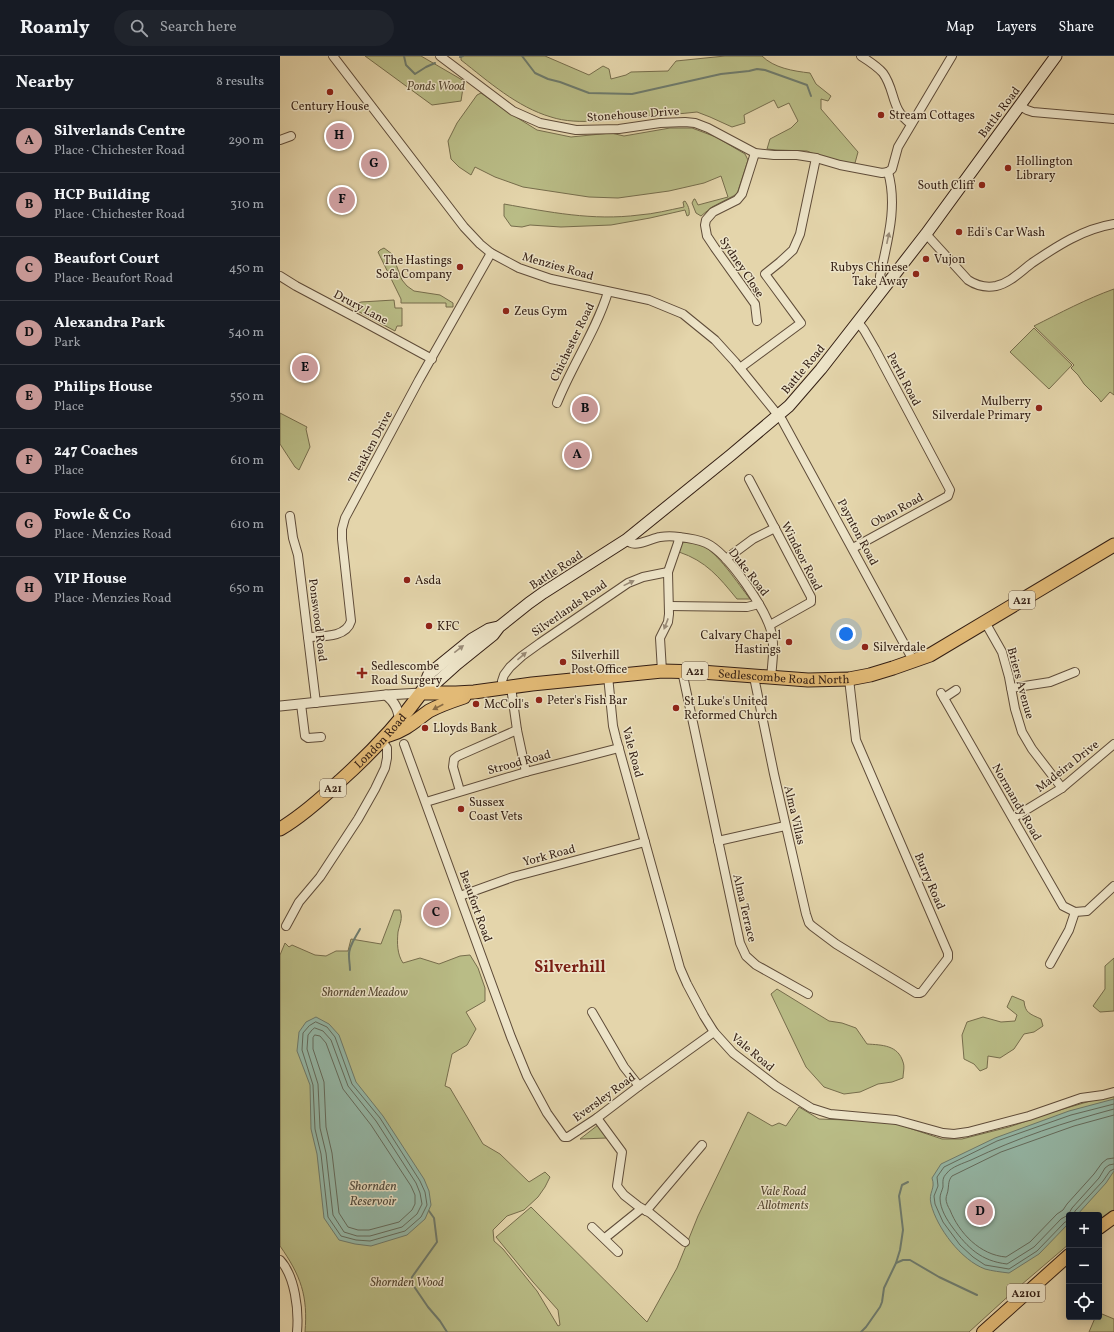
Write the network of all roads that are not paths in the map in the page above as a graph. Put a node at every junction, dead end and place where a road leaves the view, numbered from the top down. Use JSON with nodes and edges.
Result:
{"nodes":[{"id":1,"x":333,"y":56,"type":"edge"},
{"id":2,"x":440,"y":56,"type":"edge"},
{"id":3,"x":861,"y":56,"type":"edge"},
{"id":4,"x":952,"y":56,"type":"edge"},
{"id":5,"x":1056,"y":56,"type":"edge"},
{"id":6,"x":1020,"y":106,"type":"junction"},
{"id":7,"x":1114,"y":119,"type":"edge"},
{"id":8,"x":911,"y":124,"type":"junction"},
{"id":9,"x":291,"y":136,"type":"dead end"},
{"id":10,"x":280,"y":140,"type":"edge"},
{"id":11,"x":755,"y":153,"type":"junction"},
{"id":12,"x":816,"y":158,"type":"junction"},
{"id":13,"x":888,"y":172,"type":"junction"},
{"id":14,"x":1114,"y":224,"type":"edge"},
{"id":15,"x":926,"y":234,"type":"junction"},
{"id":16,"x":491,"y":253,"type":"junction"},
{"id":17,"x":280,"y":276,"type":"edge"},
{"id":18,"x":883,"y":290,"type":"junction"},
{"id":19,"x":608,"y":292,"type":"junction"},
{"id":20,"x":757,"y":321,"type":"dead end"},
{"id":21,"x":858,"y":322,"type":"junction"},
{"id":22,"x":432,"y":359,"type":"junction"},
{"id":23,"x":740,"y":368,"type":"junction"},
{"id":24,"x":557,"y":403,"type":"dead end"},
{"id":25,"x":779,"y":415,"type":"junction"},
{"id":26,"x":750,"y":479,"type":"dead end"},
{"id":27,"x":950,"y":490,"type":"joint"},
{"id":28,"x":290,"y":516,"type":"dead end"},
{"id":29,"x":775,"y":528,"type":"junction"},
{"id":30,"x":679,"y":537,"type":"junction"},
{"id":31,"x":626,"y":540,"type":"junction"},
{"id":32,"x":1114,"y":545,"type":"edge"},
{"id":33,"x":853,"y":548,"type":"junction"},
{"id":34,"x":726,"y":559,"type":"junction"},
{"id":35,"x":668,"y":572,"type":"junction"},
{"id":36,"x":759,"y":604,"type":"junction"},
{"id":37,"x":669,"y":606,"type":"junction"},
{"id":38,"x":986,"y":622,"type":"junction"},
{"id":39,"x":770,"y":625,"type":"junction"},
{"id":40,"x":308,"y":638,"type":"junction"},
{"id":41,"x":914,"y":662,"type":"junction"},
{"id":42,"x":662,"y":671,"type":"junction"},
{"id":43,"x":682,"y":671,"type":"junction"},
{"id":44,"x":1075,"y":672,"type":"dead end"},
{"id":45,"x":608,"y":676,"type":"junction"},
{"id":46,"x":754,"y":677,"type":"junction"},
{"id":47,"x":771,"y":678,"type":"junction"},
{"id":48,"x":849,"y":679,"type":"junction"},
{"id":49,"x":507,"y":687,"type":"junction"},
{"id":50,"x":1012,"y":688,"type":"junction"},
{"id":51,"x":956,"y":690,"type":"dead end"},
{"id":52,"x":474,"y":692,"type":"junction"},
{"id":53,"x":421,"y":693,"type":"junction"},
{"id":54,"x":386,"y":696,"type":"junction"},
{"id":55,"x":316,"y":703,"type":"junction"},
{"id":56,"x":301,"y":704,"type":"junction"},
{"id":57,"x":280,"y":706,"type":"edge"},
{"id":58,"x":400,"y":721,"type":"junction"},
{"id":59,"x":517,"y":730,"type":"junction"},
{"id":60,"x":321,"y":737,"type":"dead end"},
{"id":61,"x":384,"y":738,"type":"junction"},
{"id":62,"x":404,"y":744,"type":"dead end"},
{"id":63,"x":1114,"y":744,"type":"edge"},
{"id":64,"x":618,"y":748,"type":"junction"},
{"id":65,"x":526,"y":772,"type":"junction"},
{"id":66,"x":1062,"y":788,"type":"junction"},
{"id":67,"x":460,"y":791,"type":"junction"},
{"id":68,"x":426,"y":802,"type":"junction"},
{"id":69,"x":1013,"y":818,"type":"junction"},
{"id":70,"x":786,"y":826,"type":"junction"},
{"id":71,"x":280,"y":830,"type":"edge"},
{"id":72,"x":718,"y":841,"type":"junction"},
{"id":73,"x":645,"y":842,"type":"junction"},
{"id":74,"x":1114,"y":886,"type":"edge"},
{"id":75,"x":460,"y":896,"type":"junction"},
{"id":76,"x":1075,"y":912,"type":"junction"},
{"id":77,"x":286,"y":926,"type":"dead end"},
{"id":78,"x":836,"y":944,"type":"joint"},
{"id":79,"x":1050,"y":964,"type":"dead end"},
{"id":80,"x":808,"y":994,"type":"dead end"},
{"id":81,"x":592,"y":1012,"type":"dead end"},
{"id":82,"x":714,"y":1032,"type":"junction"},
{"id":83,"x":528,"y":1076,"type":"joint"},
{"id":84,"x":639,"y":1086,"type":"junction"},
{"id":85,"x":1114,"y":1092,"type":"edge"},
{"id":86,"x":597,"y":1118,"type":"junction"},
{"id":87,"x":702,"y":1145,"type":"dead end"},
{"id":88,"x":644,"y":1210,"type":"junction"},
{"id":89,"x":1114,"y":1216,"type":"edge"},
{"id":90,"x":1102,"y":1226,"type":"edge"},
{"id":91,"x":592,"y":1227,"type":"dead end"},
{"id":92,"x":605,"y":1238,"type":"junction"},
{"id":93,"x":685,"y":1242,"type":"dead end"},
{"id":94,"x":618,"y":1252,"type":"dead end"},
{"id":95,"x":1066,"y":1258,"type":"edge"},
{"id":96,"x":280,"y":1260,"type":"edge"},
{"id":97,"x":297,"y":1332,"type":"edge"},
{"id":98,"x":984,"y":1332,"type":"edge"}],
"edges":[{"from":1,"to":16,"type":"street","name":"Menzies Road"},
{"from":2,"to":11,"type":"street","name":"Stonehouse Drive"},
{"from":3,"to":8,"type":"street"},
{"from":4,"to":8,"type":"street"},
{"from":5,"to":6,"type":"main road","name":"Battle Road"},
{"from":6,"to":7,"type":"street"},
{"from":6,"to":15,"type":"main road","name":"Battle Road"},
{"from":8,"to":13,"type":"street"},
{"from":9,"to":10,"type":"street"},
{"from":11,"to":12,"type":"street","name":"Stonehouse Drive"},
{"from":11,"to":20,"type":"street","name":"Sydney Close"},
{"from":12,"to":13,"type":"street","name":"Stonehouse Drive"},
{"from":12,"to":23,"type":"street"},
{"from":18,"to":13,"type":"street","one_way":true},
{"from":14,"to":15,"type":"street"},
{"from":15,"to":18,"type":"main road","name":"Battle Road"},
{"from":16,"to":19,"type":"street","name":"Menzies Road"},
{"from":16,"to":22,"type":"street","name":"Theaklen Drive"},
{"from":17,"to":22,"type":"street","name":"Drury Lane"},
{"from":18,"to":21,"type":"main road","name":"Battle Road"},
{"from":19,"to":23,"type":"street","name":"Menzies Road"},
{"from":19,"to":24,"type":"street","name":"Chichester Road"},
{"from":21,"to":25,"type":"main road","name":"Battle Road"},
{"from":21,"to":27,"type":"street","name":"Perth Road"},
{"from":22,"to":40,"type":"street","name":"Theaklen Drive"},
{"from":23,"to":25,"type":"street","name":"Menzies Road"},
{"from":25,"to":31,"type":"main road","name":"Battle Road"},
{"from":25,"to":33,"type":"street","name":"Paynton Road"},
{"from":26,"to":29,"type":"street","name":"Windsor Road"},
{"from":27,"to":33,"type":"street","name":"Oban Road"},
{"from":28,"to":40,"type":"street","name":"Ponswood Road"},
{"from":29,"to":34,"type":"street"},
{"from":29,"to":39,"type":"street","name":"Windsor Road"},
{"from":30,"to":31,"type":"street","name":"Duke Road"},
{"from":30,"to":34,"type":"street","name":"Duke Road"},
{"from":30,"to":35,"type":"street"},
{"from":31,"to":53,"type":"main road","name":"Battle Road"},
{"from":32,"to":38,"type":"highway","name":"Sedlescombe Road North","number":"A21"},
{"from":33,"to":41,"type":"street","name":"Paynton Road"},
{"from":34,"to":36,"type":"street","name":"Duke Road"},
{"from":35,"to":37,"type":"street"},
{"from":49,"to":35,"type":"street","name":"Silverlands Road","one_way":true},
{"from":36,"to":37,"type":"street"},
{"from":36,"to":39,"type":"street","name":"Duke Road"},
{"from":37,"to":42,"type":"street","one_way":true},
{"from":38,"to":41,"type":"highway","name":"Sedlescombe Road North","number":"A21"},
{"from":38,"to":50,"type":"street","name":"Briers Avenue"},
{"from":39,"to":47,"type":"street","name":"Duke Road"},
{"from":40,"to":55,"type":"street","name":"Ponswood Road"},
{"from":41,"to":48,"type":"highway","name":"Sedlescombe Road North","number":"A21"},
{"from":42,"to":43,"type":"highway","name":"Sedlescombe Road North","number":"A21"},
{"from":42,"to":45,"type":"highway","name":"Sedlescombe Road North","number":"A21"},
{"from":43,"to":46,"type":"highway","name":"Sedlescombe Road North","number":"A21"},
{"from":43,"to":72,"type":"street","name":"Alma Terrace"},
{"from":44,"to":50,"type":"street"},
{"from":45,"to":49,"type":"highway","name":"Sedlescombe Road North","number":"A21"},
{"from":45,"to":64,"type":"street","name":"Vale Road"},
{"from":46,"to":47,"type":"highway","name":"Sedlescombe Road North","number":"A21"},
{"from":46,"to":70,"type":"street","name":"Alma Villas"},
{"from":47,"to":48,"type":"highway","name":"Sedlescombe Road North","number":"A21"},
{"from":48,"to":78,"type":"street","name":"Burry Road"},
{"from":49,"to":52,"type":"highway","name":"Sedlescombe Road North","number":"A21"},
{"from":49,"to":59,"type":"street"},
{"from":50,"to":66,"type":"street","name":"Briers Avenue"},
{"from":51,"to":69,"type":"street","name":"Normandy Road"},
{"from":52,"to":53,"type":"highway","name":"Sedlescombe Road North","number":"A21"},
{"from":52,"to":61,"type":"highway","number":"A21","one_way":true},
{"from":53,"to":54,"type":"street"},
{"from":53,"to":58,"type":"highway","name":"London Road","number":"A21"},
{"from":54,"to":55,"type":"street"},
{"from":54,"to":58,"type":"street"},
{"from":55,"to":56,"type":"street"},
{"from":56,"to":57,"type":"street"},
{"from":56,"to":60,"type":"street"},
{"from":58,"to":61,"type":"highway","name":"London Road","number":"A21"},
{"from":59,"to":65,"type":"street"},
{"from":59,"to":67,"type":"street"},
{"from":61,"to":71,"type":"highway","name":"London Road","number":"A21"},
{"from":61,"to":77,"type":"street"},
{"from":62,"to":68,"type":"street","name":"Beaufort Road"},
{"from":63,"to":66,"type":"street","name":"Madeira Drive"},
{"from":64,"to":65,"type":"street","name":"Strood Road"},
{"from":64,"to":73,"type":"street","name":"Vale Road"},
{"from":65,"to":67,"type":"street","name":"Strood Road"},
{"from":66,"to":69,"type":"street","name":"Madeira Drive"},
{"from":67,"to":68,"type":"street","name":"Strood Road"},
{"from":68,"to":75,"type":"street","name":"Beaufort Road"},
{"from":69,"to":76,"type":"street","name":"Normandy Road"},
{"from":70,"to":72,"type":"street"},
{"from":70,"to":78,"type":"street","name":"Alma Villas"},
{"from":72,"to":80,"type":"street","name":"Alma Terrace"},
{"from":73,"to":75,"type":"street","name":"York Road"},
{"from":73,"to":82,"type":"street","name":"Vale Road"},
{"from":74,"to":76,"type":"street"},
{"from":75,"to":83,"type":"street","name":"Beaufort Road"},
{"from":76,"to":79,"type":"street"},
{"from":81,"to":84,"type":"street"},
{"from":82,"to":84,"type":"street","name":"Eversley Road"},
{"from":82,"to":85,"type":"street","name":"Vale Road"},
{"from":83,"to":86,"type":"street","name":"Eversley Road"},
{"from":84,"to":86,"type":"street","name":"Eversley Road"},
{"from":86,"to":88,"type":"street"},
{"from":87,"to":88,"type":"street"},
{"from":88,"to":92,"type":"street"},
{"from":88,"to":93,"type":"street"},
{"from":89,"to":90,"type":"main road"},
{"from":91,"to":92,"type":"street"},
{"from":92,"to":94,"type":"street"},
{"from":95,"to":98,"type":"main road","number":"A2101"},
{"from":96,"to":97,"type":"street"}]}
